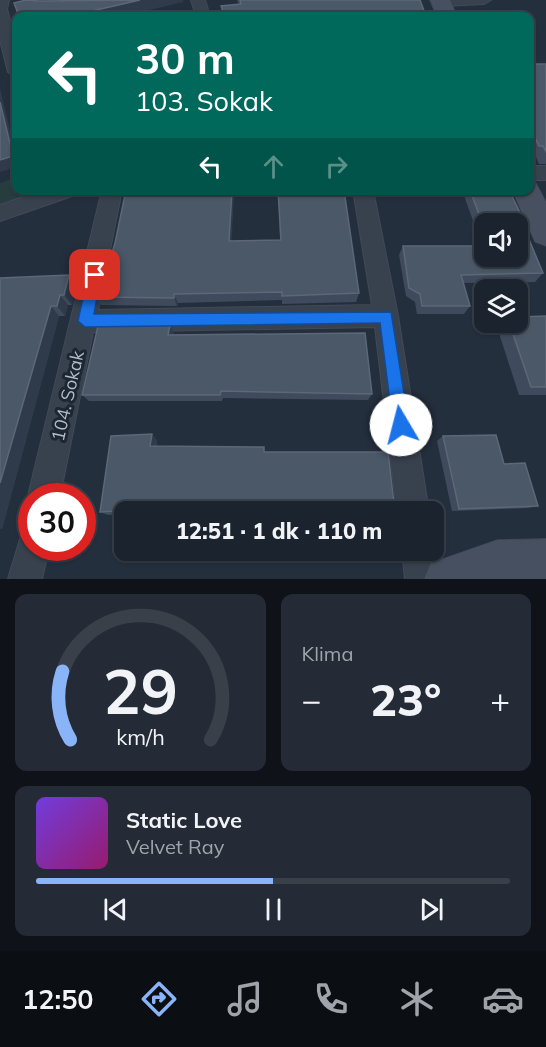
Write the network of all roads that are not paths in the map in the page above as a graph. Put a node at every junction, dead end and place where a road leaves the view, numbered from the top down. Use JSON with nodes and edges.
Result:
{"nodes":[{"id":1,"x":2,"y":0,"type":"edge"},
{"id":2,"x":484,"y":0,"type":"edge"},
{"id":3,"x":20,"y":6,"type":"edge"},
{"id":4,"x":443,"y":6,"type":"edge"},
{"id":5,"x":0,"y":10,"type":"edge"},
{"id":6,"x":12,"y":56,"type":"edge"},
{"id":7,"x":53,"y":195,"type":"edge"},
{"id":8,"x":111,"y":195,"type":"edge"},
{"id":9,"x":364,"y":195,"type":"edge"},
{"id":10,"x":528,"y":195,"type":"edge"},
{"id":11,"x":0,"y":213,"type":"edge"},
{"id":12,"x":546,"y":234,"type":"edge"},
{"id":13,"x":386,"y":316,"type":"junction"},
{"id":14,"x":85,"y":321,"type":"junction"},
{"id":15,"x":47,"y":483,"type":"edge"},
{"id":16,"x":411,"y":501,"type":"edge"},
{"id":17,"x":30,"y":561,"type":"edge"},
{"id":18,"x":420,"y":561,"type":"edge"},
{"id":19,"x":546,"y":562,"type":"edge"},
{"id":20,"x":25,"y":579,"type":"edge"},
{"id":21,"x":422,"y":579,"type":"edge"},
{"id":22,"x":447,"y":579,"type":"edge"}],
"edges":[{"from":1,"to":5,"type":"street"},
{"from":2,"to":4,"type":"street"},
{"from":3,"to":5,"type":"street"},
{"from":5,"to":6,"type":"street"},
{"from":7,"to":11,"type":"street"},
{"from":8,"to":14,"type":"street","name":"104. Sokak"},
{"from":9,"to":13,"type":"street"},
{"from":10,"to":12,"type":"main road"},
{"from":13,"to":14,"type":"street"},
{"from":13,"to":16,"type":"street"},
{"from":14,"to":15,"type":"street","name":"104. Sokak"},
{"from":17,"to":20,"type":"street"},
{"from":18,"to":21,"type":"street"},
{"from":19,"to":22,"type":"main road"}]}
